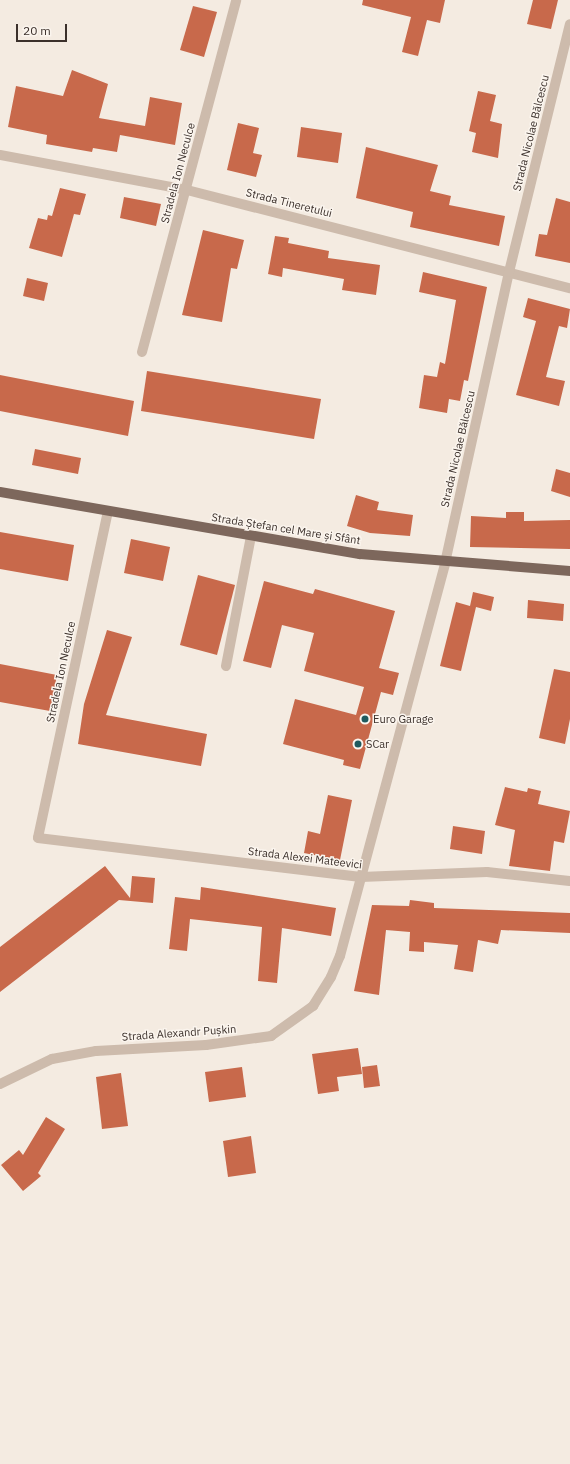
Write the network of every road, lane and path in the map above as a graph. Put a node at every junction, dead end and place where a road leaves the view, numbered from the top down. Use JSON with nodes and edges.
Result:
{"nodes":[{"id":1,"x":236,"y":0,"type":"edge"},
{"id":2,"x":570,"y":24,"type":"edge"},
{"id":3,"x":0,"y":155,"type":"edge"},
{"id":4,"x":187,"y":190,"type":"junction"},
{"id":5,"x":509,"y":272,"type":"junction"},
{"id":6,"x":570,"y":288,"type":"edge"},
{"id":7,"x":142,"y":352,"type":"dead end"},
{"id":8,"x":0,"y":492,"type":"edge"},
{"id":9,"x":108,"y":512,"type":"junction"},
{"id":10,"x":252,"y":536,"type":"junction"},
{"id":11,"x":445,"y":563,"type":"junction"},
{"id":12,"x":570,"y":571,"type":"edge"},
{"id":13,"x":226,"y":666,"type":"dead end"},
{"id":14,"x":38,"y":838,"type":"joint"},
{"id":15,"x":361,"y":877,"type":"junction"},
{"id":16,"x":570,"y":881,"type":"edge"},
{"id":17,"x":0,"y":1084,"type":"edge"}],
"edges":[{"from":1,"to":4,"type":"street","name":"Stradela Ion Neculce"},
{"from":2,"to":5,"type":"street","name":"Strada Nicolae Bălcescu"},
{"from":3,"to":4,"type":"street","name":"Strada Tineretului"},
{"from":4,"to":5,"type":"street","name":"Strada Tineretului"},
{"from":4,"to":7,"type":"street","name":"Stradela Ion Neculce"},
{"from":5,"to":6,"type":"street","name":"Strada Tineretului"},
{"from":5,"to":11,"type":"street","name":"Strada Nicolae Bălcescu"},
{"from":8,"to":9,"type":"main road","name":"Strada Ștefan cel Mare și Sfânt"},
{"from":9,"to":10,"type":"main road","name":"Strada Ștefan cel Mare și Sfânt"},
{"from":9,"to":14,"type":"street","name":"Stradela Ion Neculce"},
{"from":10,"to":11,"type":"main road","name":"Strada Ștefan cel Mare și Sfânt"},
{"from":10,"to":13,"type":"street"},
{"from":11,"to":12,"type":"main road","name":"Strada Ștefan cel Mare și Sfânt"},
{"from":11,"to":15,"type":"street","name":"Strada Nicolae Bălcescu"},
{"from":14,"to":15,"type":"street","name":"Strada Alexei Mateevici"},
{"from":15,"to":16,"type":"street","name":"Strada Alexei Mateevici"},
{"from":15,"to":17,"type":"street","name":"Strada Alexandr Pușkin"}]}
